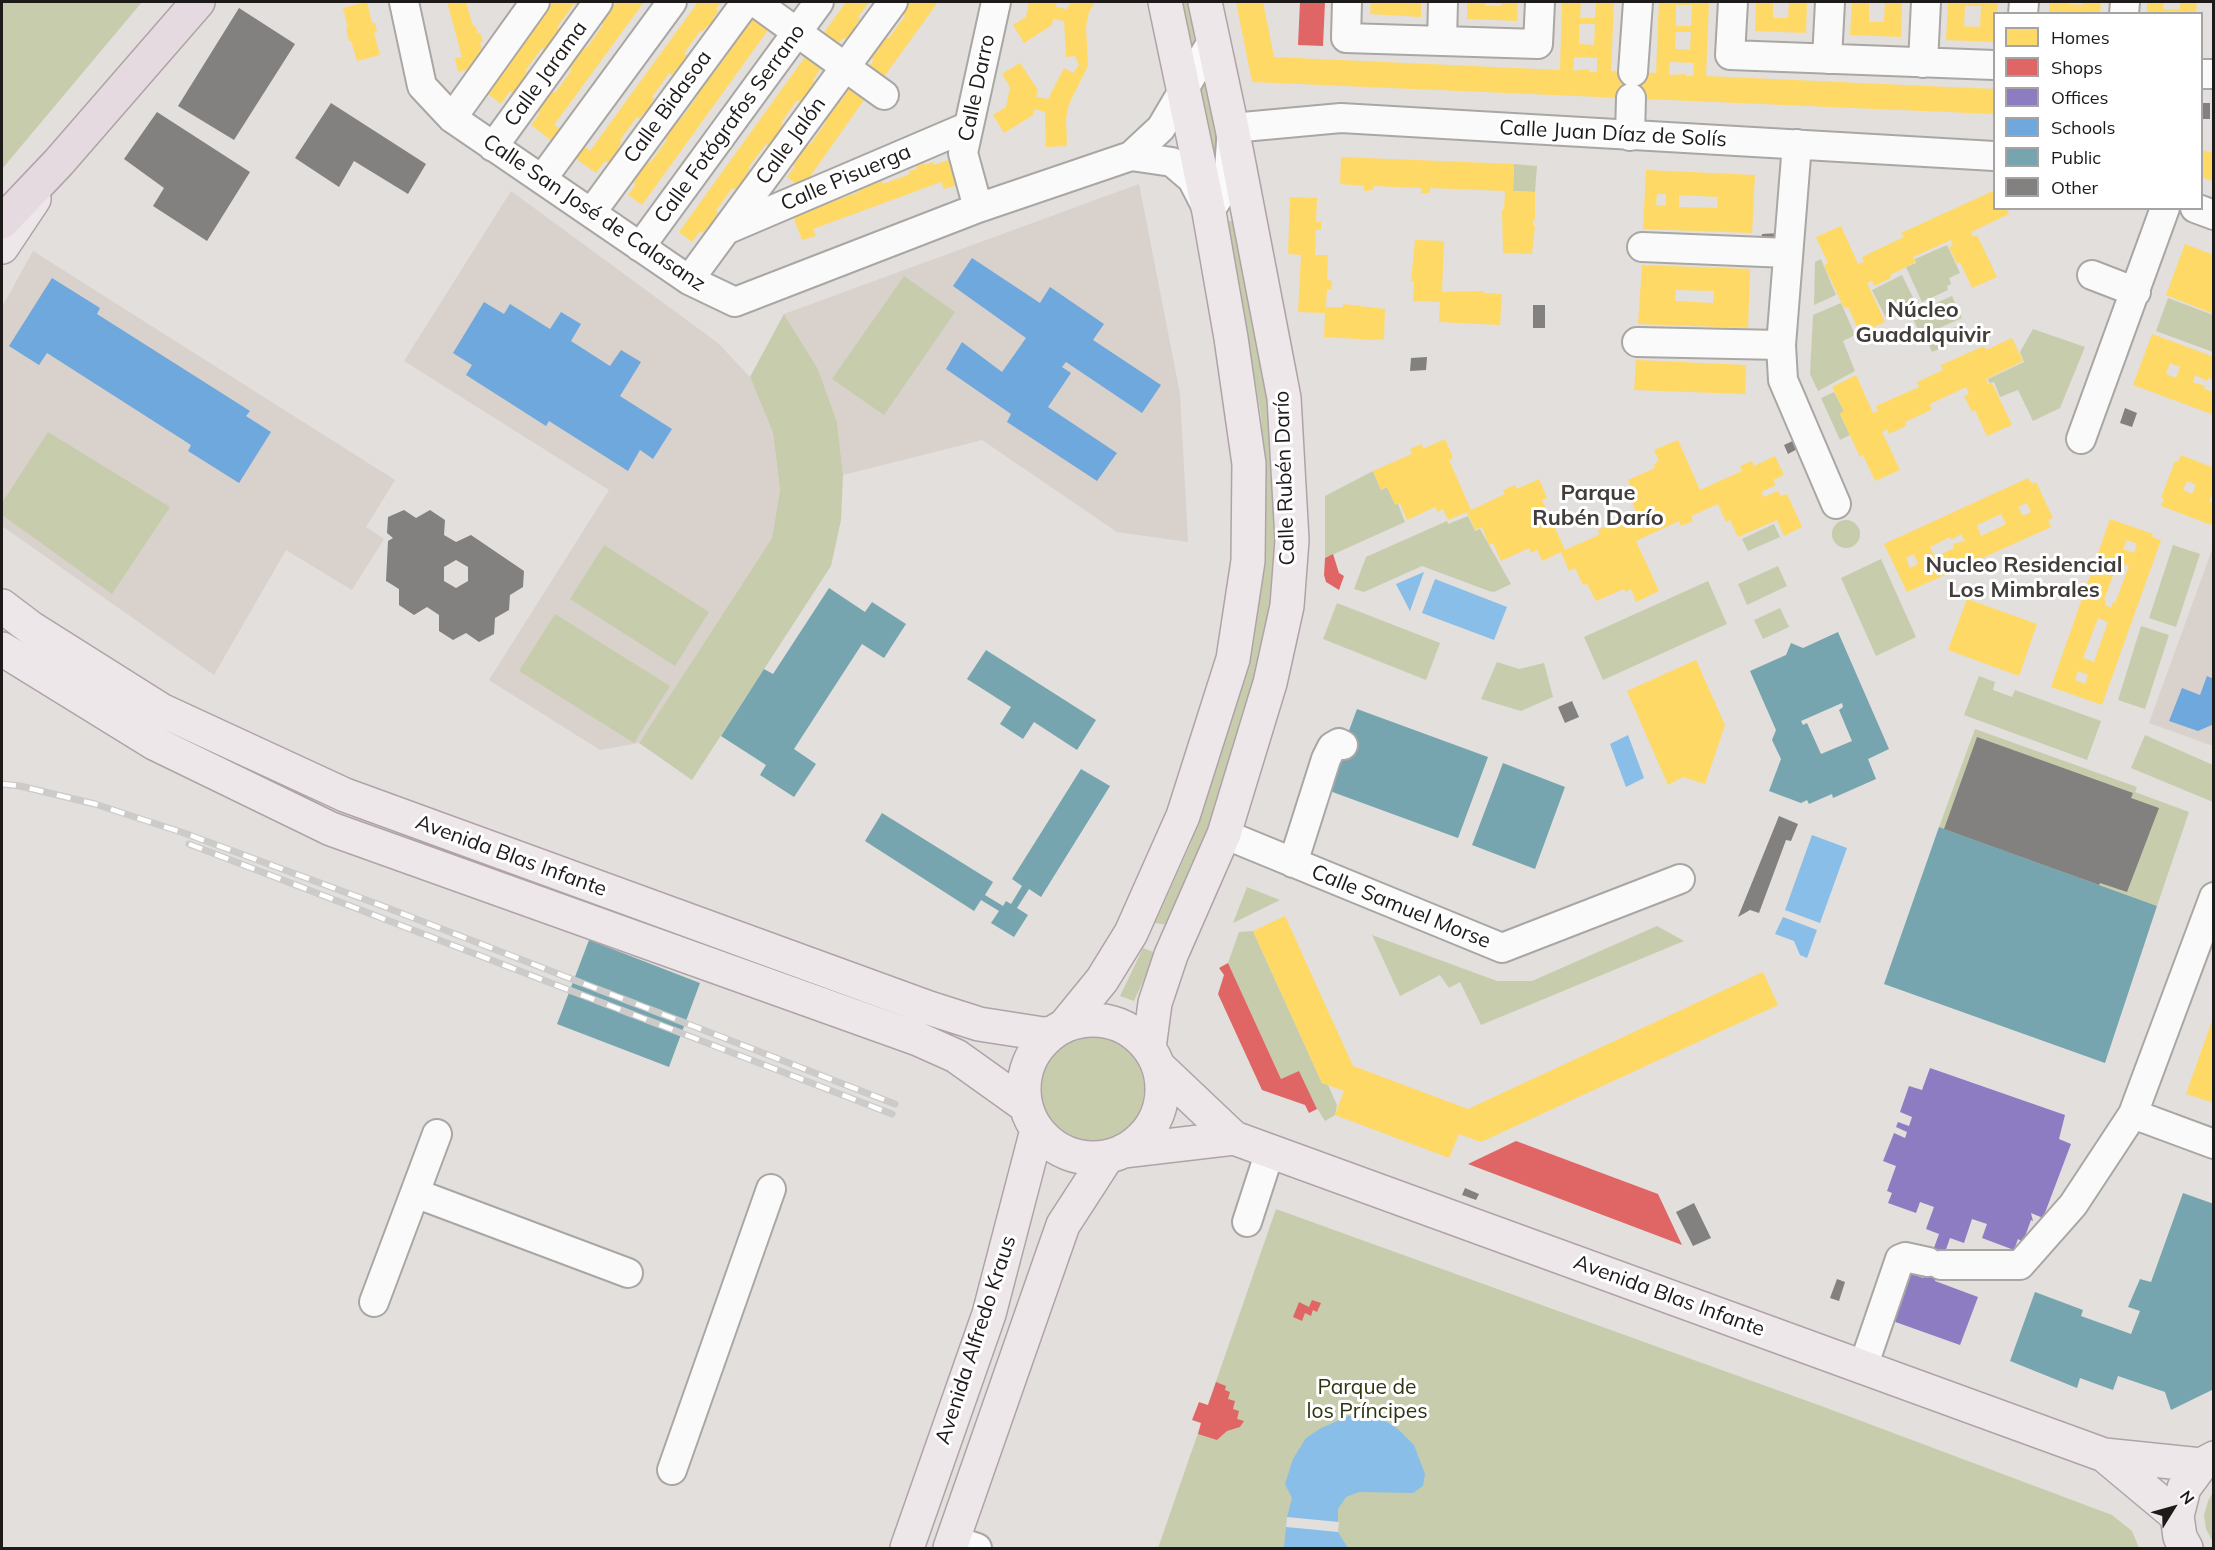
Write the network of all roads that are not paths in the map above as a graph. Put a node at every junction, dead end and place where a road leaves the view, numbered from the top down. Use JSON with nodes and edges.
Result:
{"nodes":[{"id":1,"x":198,"y":2,"type":"edge"},
{"id":2,"x":404,"y":2,"type":"edge"},
{"id":3,"x":535,"y":2,"type":"edge"},
{"id":4,"x":598,"y":2,"type":"edge"},
{"id":5,"x":672,"y":2,"type":"edge"},
{"id":6,"x":746,"y":2,"type":"edge"},
{"id":7,"x":755,"y":2,"type":"edge"},
{"id":8,"x":819,"y":2,"type":"edge"},
{"id":9,"x":893,"y":2,"type":"edge"},
{"id":10,"x":996,"y":2,"type":"edge"},
{"id":11,"x":1165,"y":2,"type":"edge"},
{"id":12,"x":1205,"y":2,"type":"edge"},
{"id":13,"x":1347,"y":2,"type":"edge"},
{"id":14,"x":1443,"y":2,"type":"edge"},
{"id":15,"x":1540,"y":2,"type":"edge"},
{"id":16,"x":1638,"y":2,"type":"edge"},
{"id":17,"x":1733,"y":2,"type":"edge"},
{"id":18,"x":1830,"y":2,"type":"edge"},
{"id":19,"x":1926,"y":2,"type":"edge"},
{"id":20,"x":797,"y":32,"type":"junction"},
{"id":21,"x":1214,"y":38,"type":"junction"},
{"id":22,"x":1442,"y":41,"type":"junction"},
{"id":23,"x":1827,"y":59,"type":"junction"},
{"id":24,"x":1923,"y":63,"type":"junction"},
{"id":25,"x":1993,"y":65,"type":"edge"},
{"id":26,"x":844,"y":67,"type":"junction"},
{"id":27,"x":1183,"y":91,"type":"junction"},
{"id":28,"x":884,"y":95,"type":"dead end"},
{"id":29,"x":452,"y":118,"type":"junction"},
{"id":30,"x":967,"y":127,"type":"junction"},
{"id":31,"x":1764,"y":127,"type":"dead end"},
{"id":32,"x":1232,"y":128,"type":"junction"},
{"id":33,"x":1630,"y":136,"type":"junction"},
{"id":34,"x":1671,"y":138,"type":"junction"},
{"id":35,"x":1797,"y":144,"type":"junction"},
{"id":36,"x":493,"y":147,"type":"junction"},
{"id":37,"x":1131,"y":156,"type":"junction"},
{"id":38,"x":1993,"y":156,"type":"edge"},
{"id":39,"x":59,"y":162,"type":"junction"},
{"id":40,"x":542,"y":179,"type":"junction"},
{"id":41,"x":978,"y":208,"type":"junction"},
{"id":42,"x":2164,"y":210,"type":"edge"},
{"id":43,"x":1209,"y":212,"type":"junction"},
{"id":44,"x":591,"y":213,"type":"junction"},
{"id":45,"x":2,"y":222,"type":"edge"},
{"id":46,"x":726,"y":229,"type":"junction"},
{"id":47,"x":2,"y":247,"type":"edge"},
{"id":48,"x":640,"y":247,"type":"junction"},
{"id":49,"x":1642,"y":247,"type":"dead end"},
{"id":50,"x":1788,"y":253,"type":"junction"},
{"id":51,"x":2092,"y":275,"type":"dead end"},
{"id":52,"x":688,"y":280,"type":"junction"},
{"id":53,"x":2136,"y":292,"type":"junction"},
{"id":54,"x":1637,"y":342,"type":"dead end"},
{"id":55,"x":1781,"y":345,"type":"junction"},
{"id":56,"x":2081,"y":440,"type":"dead end"},
{"id":57,"x":1836,"y":504,"type":"dead end"},
{"id":58,"x":2,"y":606,"type":"edge"},
{"id":59,"x":2,"y":649,"type":"edge"},
{"id":60,"x":1342,"y":745,"type":"dead end"},
{"id":61,"x":1224,"y":834,"type":"junction"},
{"id":62,"x":1293,"y":863,"type":"junction"},
{"id":63,"x":1680,"y":879,"type":"dead end"},
{"id":64,"x":2214,"y":897,"type":"edge"},
{"id":65,"x":1059,"y":1029,"type":"junction"},
{"id":66,"x":1154,"y":1057,"type":"junction"},
{"id":67,"x":2133,"y":1114,"type":"junction"},
{"id":68,"x":1032,"y":1118,"type":"junction"},
{"id":69,"x":437,"y":1134,"type":"dead end"},
{"id":70,"x":1234,"y":1138,"type":"junction"},
{"id":71,"x":2214,"y":1144,"type":"edge"},
{"id":72,"x":1270,"y":1151,"type":"junction"},
{"id":73,"x":1115,"y":1154,"type":"junction"},
{"id":74,"x":771,"y":1189,"type":"dead end"},
{"id":75,"x":416,"y":1192,"type":"junction"},
{"id":76,"x":1246,"y":1222,"type":"dead end"},
{"id":77,"x":628,"y":1274,"type":"dead end"},
{"id":78,"x":374,"y":1302,"type":"dead end"},
{"id":79,"x":1863,"y":1367,"type":"junction"},
{"id":80,"x":2104,"y":1455,"type":"junction"},
{"id":81,"x":2207,"y":1461,"type":"edge"},
{"id":82,"x":672,"y":1470,"type":"dead end"},
{"id":83,"x":2177,"y":1516,"type":"junction"},
{"id":84,"x":960,"y":1546,"type":"edge"},
{"id":85,"x":907,"y":1548,"type":"edge"},
{"id":86,"x":2186,"y":1548,"type":"edge"}],
"edges":[{"from":1,"to":39,"type":"highway"},
{"from":2,"to":29,"type":"street","name":"Calle San José de Calasanz"},
{"from":3,"to":29,"type":"street"},
{"from":4,"to":36,"type":"street","name":"Calle Jarama"},
{"from":5,"to":40,"type":"street"},
{"from":6,"to":44,"type":"street","name":"Calle Bidasoa"},
{"from":7,"to":20,"type":"street"},
{"from":8,"to":20,"type":"street","name":"Calle Fotógrafos Serrano"},
{"from":9,"to":26,"type":"street","name":"Calle Jalón"},
{"from":10,"to":30,"type":"street","name":"Calle Darro"},
{"from":11,"to":27,"type":"main road","name":"Calle Rubén Darío"},
{"from":12,"to":21,"type":"main road","name":"Calle Rubén Darío"},
{"from":13,"to":22,"type":"street"},
{"from":14,"to":22,"type":"street"},
{"from":15,"to":22,"type":"street"},
{"from":16,"to":33,"type":"street"},
{"from":17,"to":23,"type":"street"},
{"from":18,"to":23,"type":"street"},
{"from":19,"to":24,"type":"street"},
{"from":20,"to":26,"type":"street"},
{"from":20,"to":48,"type":"street","name":"Calle Fotógrafos Serrano"},
{"from":21,"to":27,"type":"street"},
{"from":21,"to":32,"type":"main road","name":"Calle Rubén Darío"},
{"from":23,"to":24,"type":"street"},
{"from":24,"to":25,"type":"street"},
{"from":26,"to":28,"type":"street"},
{"from":26,"to":46,"type":"street","name":"Calle Jalón"},
{"from":27,"to":37,"type":"street"},
{"from":27,"to":43,"type":"main road","name":"Calle Rubén Darío"},
{"from":29,"to":36,"type":"street","name":"Calle San José de Calasanz"},
{"from":30,"to":41,"type":"street","name":"Calle Darro"},
{"from":30,"to":46,"type":"street","name":"Calle Pisuerga"},
{"from":31,"to":34,"type":"street"},
{"from":32,"to":33,"type":"street","name":"Calle Juan Díaz de Solís"},
{"from":32,"to":43,"type":"street"},
{"from":32,"to":61,"type":"main road","name":"Calle Rubén Darío"},
{"from":33,"to":34,"type":"street","name":"Calle Juan Díaz de Solís"},
{"from":34,"to":35,"type":"street","name":"Calle Juan Díaz de Solís"},
{"from":35,"to":38,"type":"street","name":"Calle Juan Díaz de Solís"},
{"from":35,"to":50,"type":"street"},
{"from":36,"to":40,"type":"street","name":"Calle San José de Calasanz"},
{"from":37,"to":41,"type":"street","name":"Calle San José de Calasanz"},
{"from":37,"to":43,"type":"street"},
{"from":39,"to":45,"type":"highway"},
{"from":39,"to":47,"type":"main road"},
{"from":40,"to":44,"type":"street","name":"Calle San José de Calasanz"},
{"from":41,"to":52,"type":"street","name":"Calle San José de Calasanz"},
{"from":42,"to":53,"type":"street"},
{"from":43,"to":65,"type":"main road","name":"Calle Rubén Darío"},
{"from":44,"to":48,"type":"street","name":"Calle San José de Calasanz"},
{"from":46,"to":52,"type":"street","name":"Calle Jalón"},
{"from":48,"to":52,"type":"street","name":"Calle San José de Calasanz"},
{"from":49,"to":50,"type":"street"},
{"from":50,"to":55,"type":"street"},
{"from":51,"to":53,"type":"street"},
{"from":53,"to":56,"type":"street"},
{"from":54,"to":55,"type":"street"},
{"from":55,"to":57,"type":"street"},
{"from":58,"to":65,"type":"main road","name":"Avenida Blas Infante"},
{"from":59,"to":68,"type":"main road","name":"Avenida Blas Infante"},
{"from":60,"to":62,"type":"street"},
{"from":61,"to":62,"type":"street","name":"Calle Samuel Morse"},
{"from":61,"to":66,"type":"main road","name":"Calle Rubén Darío"},
{"from":62,"to":63,"type":"street","name":"Calle Samuel Morse"},
{"from":64,"to":67,"type":"street"},
{"from":65,"to":66,"type":"main road"},
{"from":65,"to":68,"type":"main road"},
{"from":66,"to":70,"type":"main road"},
{"from":66,"to":73,"type":"main road"},
{"from":67,"to":71,"type":"street"},
{"from":67,"to":79,"type":"street"},
{"from":68,"to":73,"type":"main road"},
{"from":68,"to":85,"type":"main road","name":"Avenida Alfredo Kraus"},
{"from":69,"to":75,"type":"street"},
{"from":70,"to":72,"type":"main road","name":"Avenida Blas Infante"},
{"from":70,"to":73,"type":"main road"},
{"from":72,"to":76,"type":"street"},
{"from":72,"to":79,"type":"main road","name":"Avenida Blas Infante"},
{"from":73,"to":84,"type":"main road","name":"Avenida Alfredo Kraus"},
{"from":74,"to":82,"type":"street"},
{"from":75,"to":77,"type":"street"},
{"from":75,"to":78,"type":"street"},
{"from":79,"to":80,"type":"main road","name":"Avenida Blas Infante"},
{"from":80,"to":81,"type":"main road","name":"Avenida Blas Infante"},
{"from":80,"to":83,"type":"main road","name":"Avenida Blas Infante"},
{"from":81,"to":83,"type":"main road"},
{"from":83,"to":86,"type":"main road"}]}
